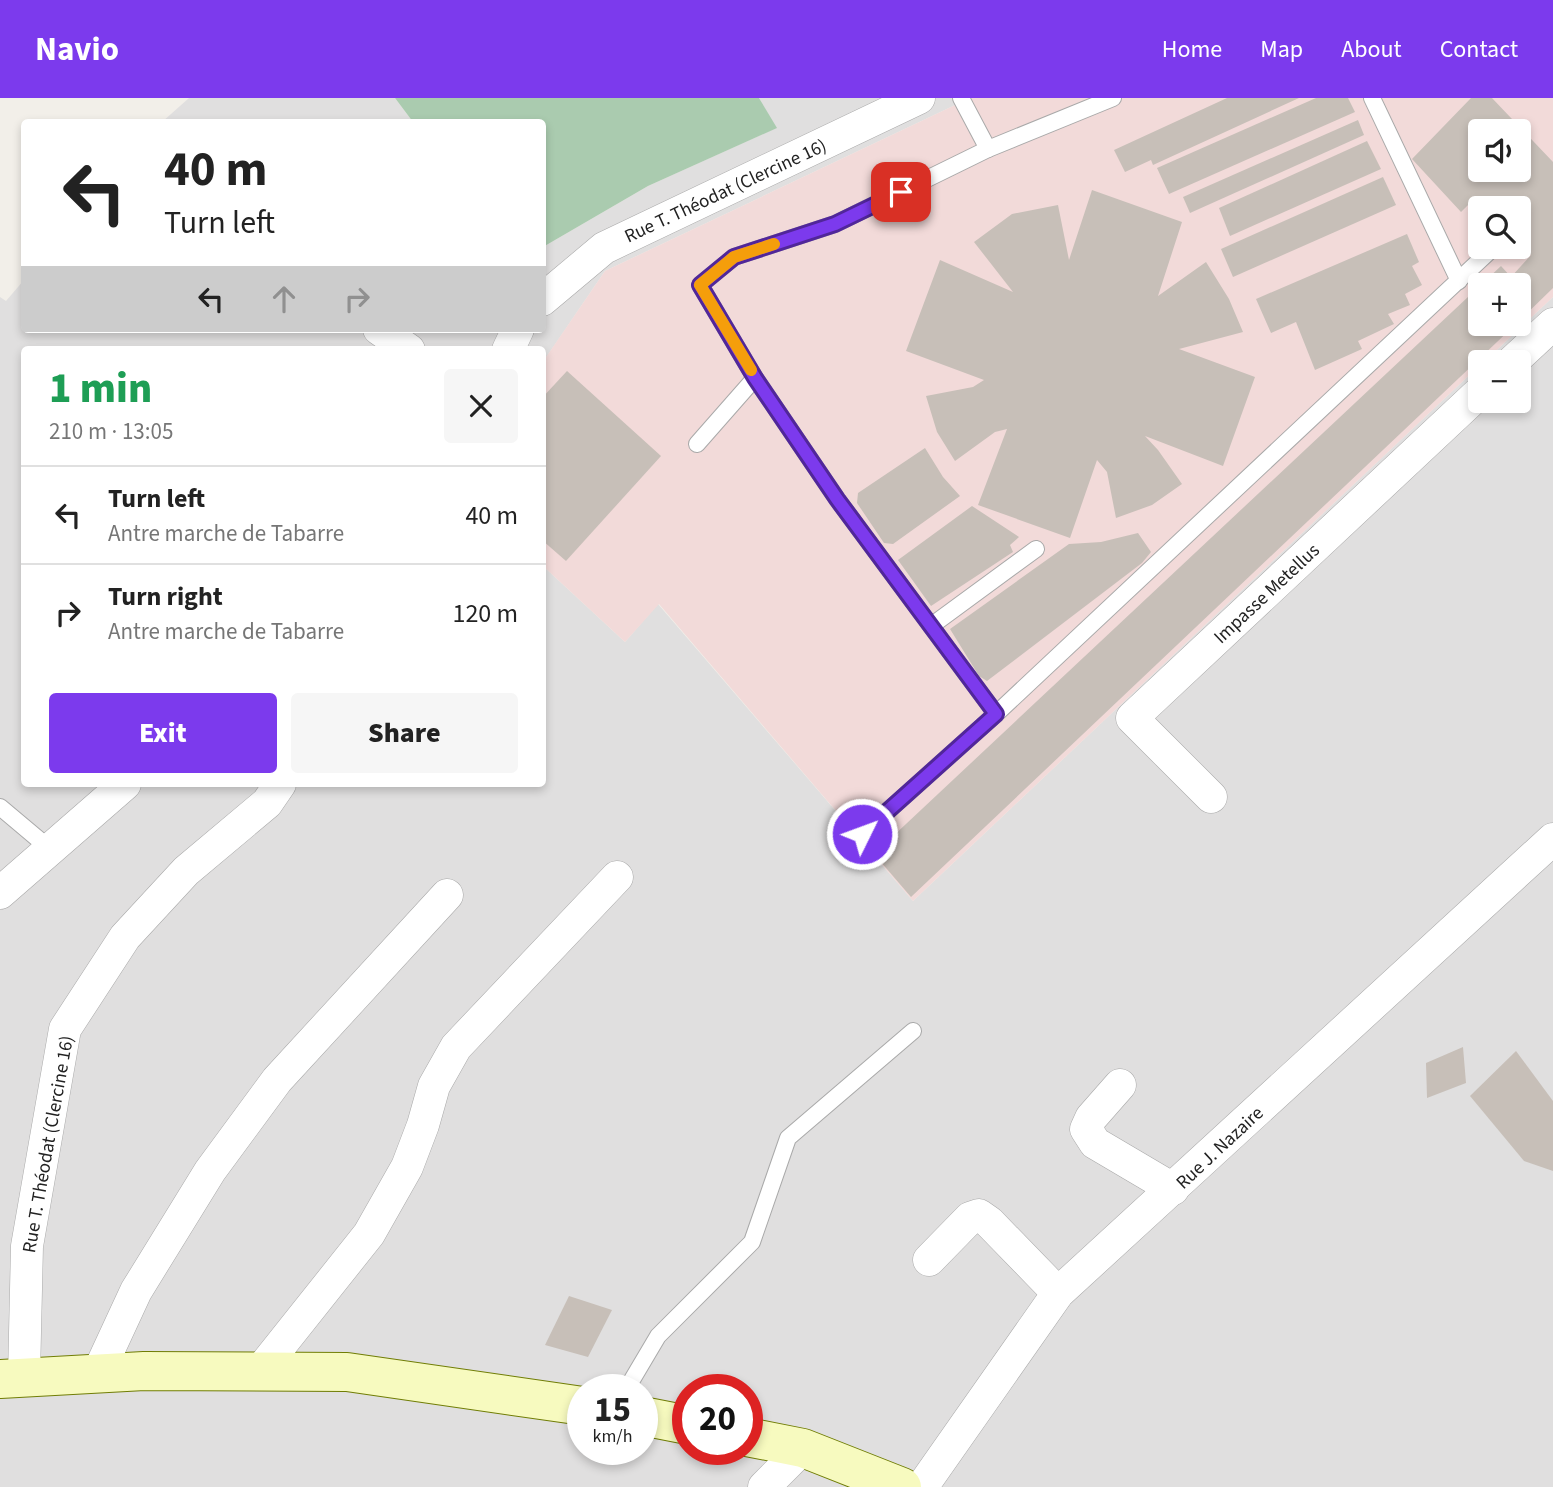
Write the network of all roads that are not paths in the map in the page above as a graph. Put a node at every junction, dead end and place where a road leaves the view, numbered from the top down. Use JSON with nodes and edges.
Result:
{"nodes":[{"id":1,"x":919,"y":98,"type":"edge"},
{"id":2,"x":961,"y":98,"type":"edge"},
{"id":3,"x":1113,"y":98,"type":"edge"},
{"id":4,"x":1372,"y":98,"type":"edge"},
{"id":5,"x":988,"y":149,"type":"junction"},
{"id":6,"x":1481,"y":259,"type":"edge"},
{"id":7,"x":1459,"y":281,"type":"junction"},
{"id":8,"x":546,"y":297,"type":"edge"},
{"id":9,"x":1553,"y":324,"type":"edge"},
{"id":10,"x":385,"y":333,"type":"edge"},
{"id":11,"x":404,"y":346,"type":"edge"},
{"id":12,"x":1525,"y":350,"type":"edge"},
{"id":13,"x":755,"y":378,"type":"junction"},
{"id":14,"x":1468,"y":403,"type":"edge"},
{"id":15,"x":697,"y":444,"type":"dead end"},
{"id":16,"x":1036,"y":549,"type":"dead end"},
{"id":17,"x":931,"y":626,"type":"junction"},
{"id":18,"x":996,"y":714,"type":"junction"},
{"id":19,"x":121,"y":787,"type":"edge"},
{"id":20,"x":278,"y":787,"type":"edge"},
{"id":21,"x":1211,"y":797,"type":"dead end"},
{"id":22,"x":0,"y":807,"type":"edge"},
{"id":23,"x":862,"y":834,"type":"dead end"},
{"id":24,"x":1553,"y":839,"type":"edge"},
{"id":25,"x":50,"y":849,"type":"junction"},
{"id":26,"x":617,"y":877,"type":"dead end"},
{"id":27,"x":0,"y":892,"type":"edge"},
{"id":28,"x":447,"y":895,"type":"dead end"},
{"id":29,"x":912,"y":1031,"type":"dead end"},
{"id":30,"x":1120,"y":1085,"type":"dead end"},
{"id":31,"x":1173,"y":1189,"type":"junction"},
{"id":32,"x":929,"y":1261,"type":"dead end"},
{"id":33,"x":1058,"y":1293,"type":"junction"},
{"id":34,"x":260,"y":1371,"type":"junction"},
{"id":35,"x":98,"y":1373,"type":"junction"},
{"id":36,"x":635,"y":1374,"type":"edge"},
{"id":37,"x":12,"y":1377,"type":"edge"},
{"id":38,"x":567,"y":1404,"type":"edge"},
{"id":39,"x":763,"y":1440,"type":"edge"},
{"id":40,"x":803,"y":1448,"type":"junction"},
{"id":41,"x":764,"y":1487,"type":"edge"},
{"id":42,"x":902,"y":1487,"type":"edge"},
{"id":43,"x":922,"y":1487,"type":"edge"}],
"edges":[{"from":1,"to":8,"type":"street","name":"Rue T. Théodat (Clercine 16)"},
{"from":2,"to":5,"type":"lane"},
{"from":3,"to":5,"type":"lane"},
{"from":4,"to":7,"type":"lane"},
{"from":5,"to":13,"type":"lane"},
{"from":6,"to":7,"type":"lane"},
{"from":7,"to":18,"type":"lane"},
{"from":9,"to":12,"type":"street"},
{"from":10,"to":11,"type":"street"},
{"from":13,"to":15,"type":"lane"},
{"from":13,"to":17,"type":"lane"},
{"from":14,"to":21,"type":"street","name":"Impasse Metellus"},
{"from":16,"to":17,"type":"lane"},
{"from":17,"to":18,"type":"lane"},
{"from":18,"to":23,"type":"lane"},
{"from":19,"to":25,"type":"street"},
{"from":20,"to":37,"type":"street","name":"Rue T. Théodat (Clercine 16)"},
{"from":22,"to":25,"type":"lane"},
{"from":24,"to":31,"type":"street","name":"Rue J. Nazaire"},
{"from":25,"to":27,"type":"street"},
{"from":26,"to":34,"type":"street"},
{"from":28,"to":35,"type":"street"},
{"from":29,"to":36,"type":"lane"},
{"from":30,"to":31,"type":"street"},
{"from":31,"to":33,"type":"street","name":"Rue J. Nazaire"},
{"from":32,"to":33,"type":"street"},
{"from":33,"to":43,"type":"street","name":"Rue J. Nazaire"},
{"from":34,"to":35,"type":"main road"},
{"from":34,"to":38,"type":"main road"},
{"from":35,"to":37,"type":"main road"},
{"from":39,"to":40,"type":"main road"},
{"from":40,"to":41,"type":"street"},
{"from":40,"to":42,"type":"main road"}]}
